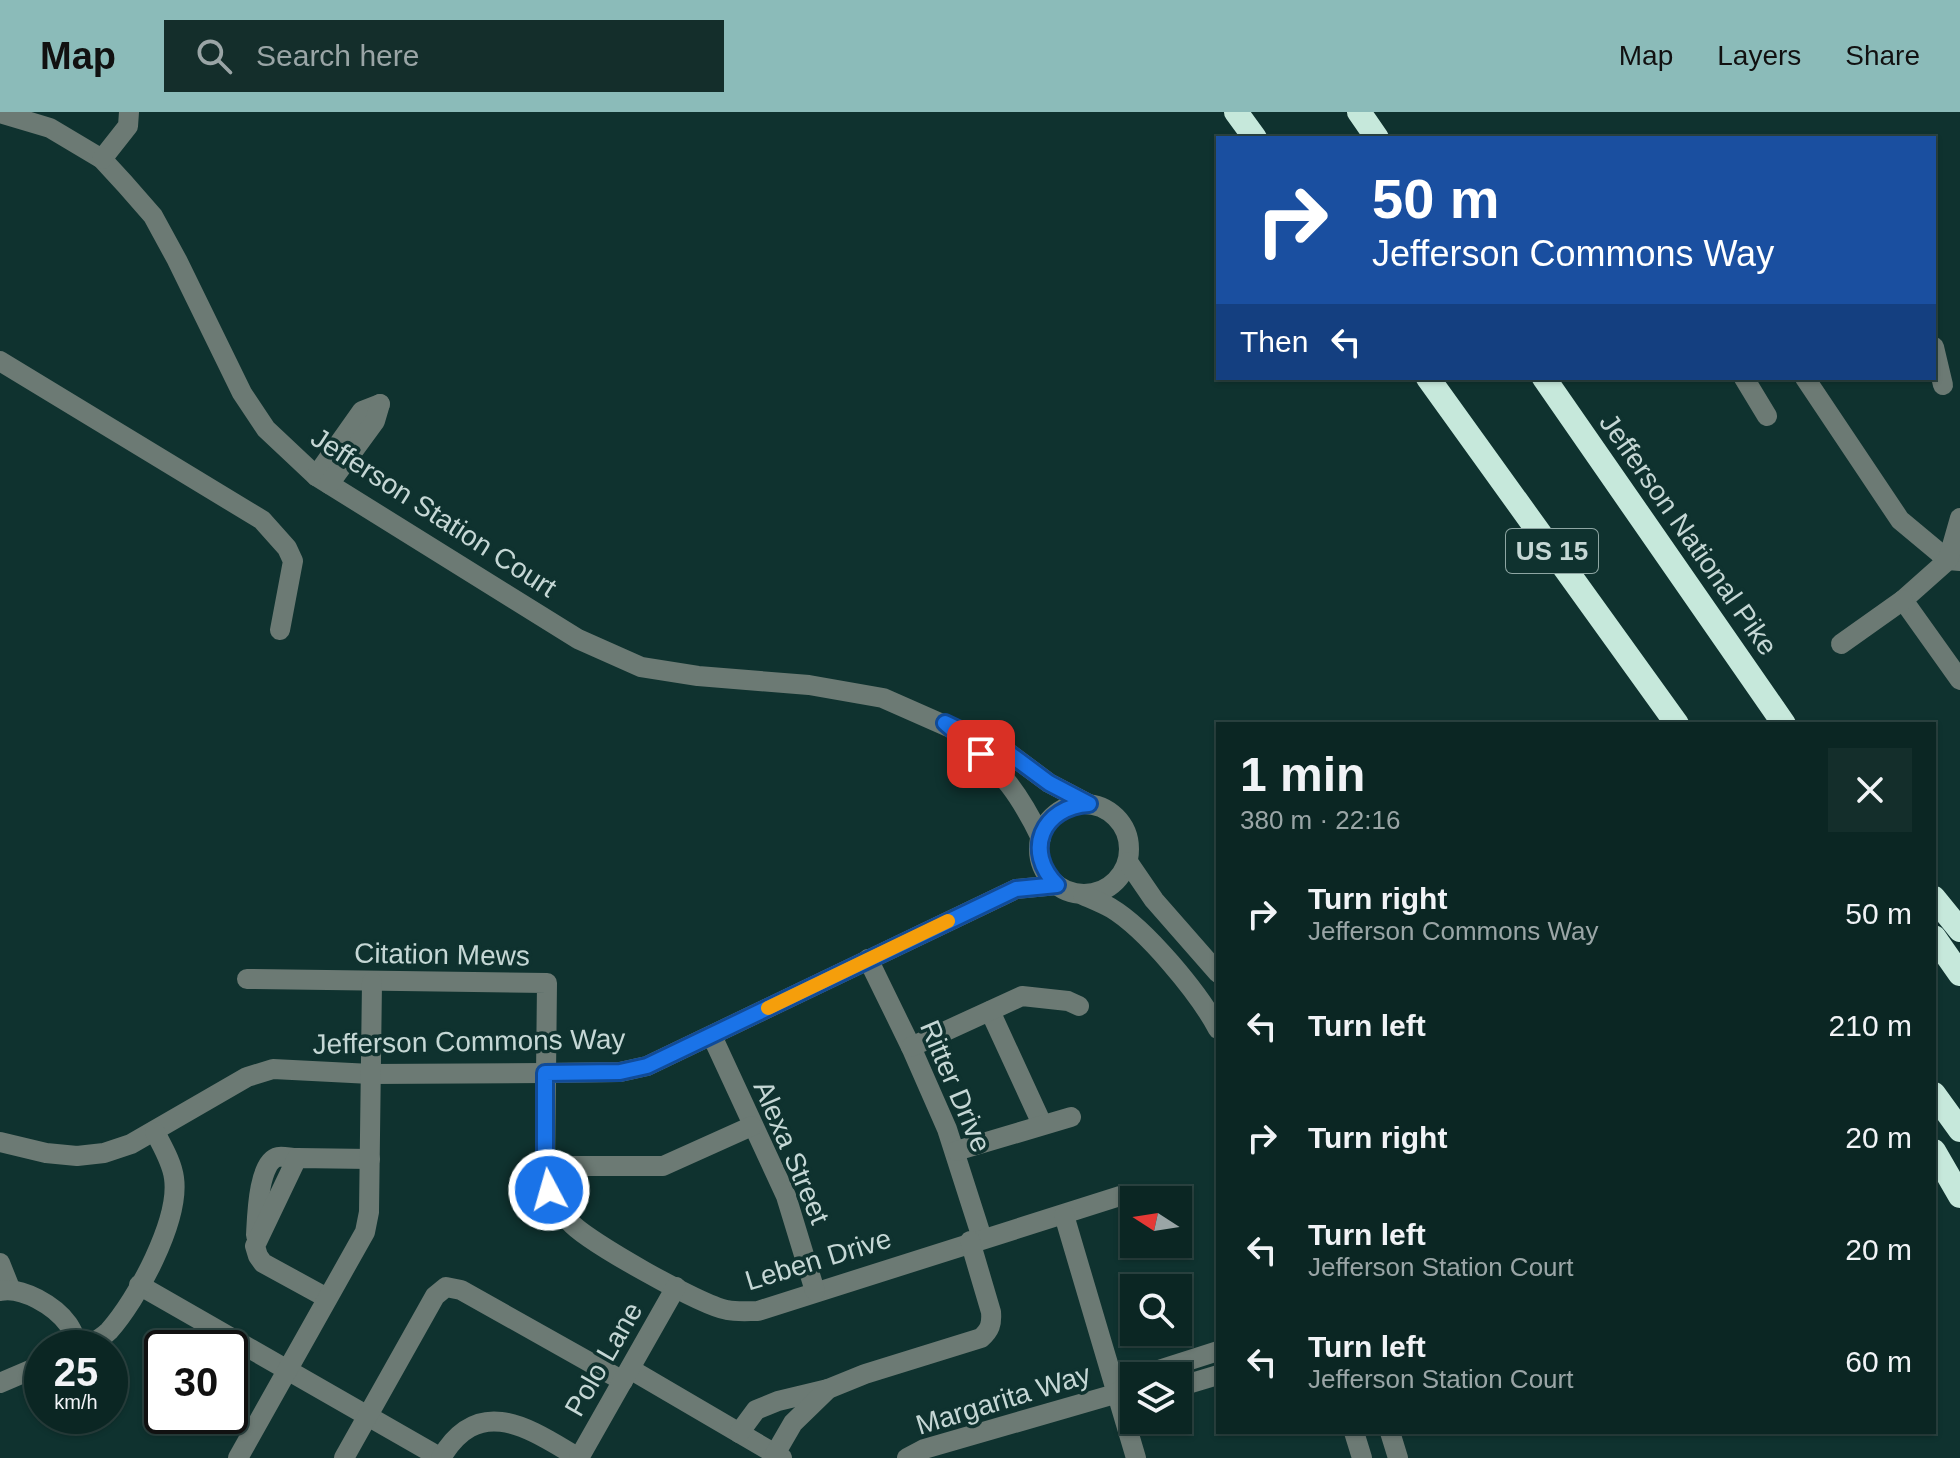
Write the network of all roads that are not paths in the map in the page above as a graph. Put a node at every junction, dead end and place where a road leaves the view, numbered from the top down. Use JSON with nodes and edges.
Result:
{"nodes":[{"id":1,"x":129,"y":112,"type":"edge"},
{"id":2,"x":1236,"y":112,"type":"edge"},
{"id":3,"x":1359,"y":112,"type":"edge"},
{"id":4,"x":0,"y":113,"type":"edge"},
{"id":5,"x":1254,"y":136,"type":"edge"},
{"id":6,"x":1376,"y":136,"type":"edge"},
{"id":7,"x":102,"y":159,"type":"junction"},
{"id":8,"x":1936,"y":355,"type":"edge"},
{"id":9,"x":0,"y":361,"type":"edge"},
{"id":10,"x":1429,"y":380,"type":"edge"},
{"id":11,"x":1545,"y":380,"type":"edge"},
{"id":12,"x":1745,"y":380,"type":"edge"},
{"id":13,"x":1806,"y":380,"type":"edge"},
{"id":14,"x":1943,"y":385,"type":"dead end"},
{"id":15,"x":1767,"y":416,"type":"dead end"},
{"id":16,"x":1960,"y":518,"type":"edge"},
{"id":17,"x":1954,"y":561,"type":"edge"},
{"id":18,"x":1903,"y":600,"type":"junction"},
{"id":19,"x":1711,"y":619,"type":"junction"},
{"id":20,"x":280,"y":630,"type":"dead end"},
{"id":21,"x":1841,"y":644,"type":"dead end"},
{"id":22,"x":1960,"y":680,"type":"edge"},
{"id":23,"x":1676,"y":722,"type":"edge"},
{"id":24,"x":1783,"y":722,"type":"edge"},
{"id":25,"x":1793,"y":722,"type":"edge"},
{"id":26,"x":945,"y":723,"type":"junction"},
{"id":27,"x":1089,"y":804,"type":"junction"},
{"id":28,"x":1040,"y":848,"type":"junction"},
{"id":29,"x":1128,"y":862,"type":"junction"},
{"id":30,"x":1057,"y":885,"type":"junction"},
{"id":31,"x":1016,"y":889,"type":"junction"},
{"id":32,"x":1083,"y":895,"type":"junction"},
{"id":33,"x":1936,"y":900,"type":"edge"},
{"id":34,"x":1960,"y":930,"type":"edge"},
{"id":35,"x":1936,"y":940,"type":"edge"},
{"id":36,"x":868,"y":959,"type":"junction"},
{"id":37,"x":1216,"y":971,"type":"edge"},
{"id":38,"x":1960,"y":974,"type":"edge"},
{"id":39,"x":247,"y":979,"type":"dead end"},
{"id":40,"x":372,"y":982,"type":"junction"},
{"id":41,"x":1079,"y":1006,"type":"dead end"},
{"id":42,"x":990,"y":1011,"type":"junction"},
{"id":43,"x":1216,"y":1026,"type":"edge"},
{"id":44,"x":712,"y":1036,"type":"junction"},
{"id":45,"x":911,"y":1047,"type":"junction"},
{"id":46,"x":545,"y":1073,"type":"junction"},
{"id":47,"x":371,"y":1074,"type":"junction"},
{"id":48,"x":1936,"y":1097,"type":"edge"},
{"id":49,"x":1071,"y":1117,"type":"dead end"},
{"id":50,"x":1042,"y":1124,"type":"junction"},
{"id":51,"x":752,"y":1126,"type":"junction"},
{"id":52,"x":1960,"y":1130,"type":"edge"},
{"id":53,"x":155,"y":1132,"type":"junction"},
{"id":54,"x":0,"y":1142,"type":"edge"},
{"id":55,"x":956,"y":1151,"type":"junction"},
{"id":56,"x":1936,"y":1154,"type":"edge"},
{"id":57,"x":370,"y":1159,"type":"junction"},
{"id":58,"x":545,"y":1166,"type":"junction"},
{"id":59,"x":1120,"y":1196,"type":"dead end"},
{"id":60,"x":1960,"y":1196,"type":"edge"},
{"id":61,"x":1064,"y":1215,"type":"junction"},
{"id":62,"x":976,"y":1240,"type":"junction"},
{"id":63,"x":0,"y":1263,"type":"edge"},
{"id":64,"x":139,"y":1285,"type":"junction"},
{"id":65,"x":676,"y":1287,"type":"junction"},
{"id":66,"x":5,"y":1290,"type":"edge"},
{"id":67,"x":815,"y":1291,"type":"junction"},
{"id":68,"x":327,"y":1298,"type":"junction"},
{"id":69,"x":71,"y":1330,"type":"edge"},
{"id":70,"x":108,"y":1330,"type":"edge"},
{"id":71,"x":1216,"y":1352,"type":"edge"},
{"id":72,"x":1184,"y":1362,"type":"edge"},
{"id":73,"x":288,"y":1369,"type":"junction"},
{"id":74,"x":24,"y":1373,"type":"edge"},
{"id":75,"x":626,"y":1375,"type":"junction"},
{"id":76,"x":1216,"y":1376,"type":"edge"},
{"id":77,"x":0,"y":1383,"type":"edge"},
{"id":78,"x":1120,"y":1383,"type":"edge"},
{"id":79,"x":1192,"y":1383,"type":"edge"},
{"id":80,"x":828,"y":1389,"type":"junction"},
{"id":81,"x":1120,"y":1396,"type":"edge"},
{"id":82,"x":367,"y":1415,"type":"junction"},
{"id":83,"x":739,"y":1433,"type":"junction"},
{"id":84,"x":1131,"y":1434,"type":"edge"},
{"id":85,"x":1355,"y":1434,"type":"edge"},
{"id":86,"x":1391,"y":1434,"type":"edge"},
{"id":87,"x":778,"y":1456,"type":"edge"},
{"id":88,"x":238,"y":1458,"type":"edge"},
{"id":89,"x":344,"y":1458,"type":"edge"},
{"id":90,"x":441,"y":1458,"type":"edge"},
{"id":91,"x":579,"y":1458,"type":"edge"},
{"id":92,"x":907,"y":1458,"type":"edge"},
{"id":93,"x":1136,"y":1458,"type":"edge"},
{"id":94,"x":1362,"y":1458,"type":"edge"},
{"id":95,"x":1398,"y":1458,"type":"edge"}],
"edges":[{"from":1,"to":7,"type":"street"},
{"from":2,"to":5,"type":"highway"},
{"from":3,"to":6,"type":"highway"},
{"from":4,"to":7,"type":"street","name":"Jefferson Station Court"},
{"from":7,"to":26,"type":"street","name":"Jefferson Station Court"},
{"from":8,"to":14,"type":"street"},
{"from":9,"to":20,"type":"street"},
{"from":10,"to":23,"type":"highway","number":"US 15"},
{"from":11,"to":19,"type":"highway","name":"Jefferson National Pike","number":"US 15"},
{"from":12,"to":15,"type":"street"},
{"from":13,"to":17,"type":"street"},
{"from":16,"to":17,"type":"street"},
{"from":17,"to":18,"type":"street"},
{"from":18,"to":21,"type":"street"},
{"from":18,"to":22,"type":"street"},
{"from":19,"to":24,"type":"highway","name":"Jefferson National Pike","number":"US 15"},
{"from":19,"to":25,"type":"highway"},
{"from":26,"to":27,"type":"street","name":"Jefferson Station Court"},
{"from":26,"to":28,"type":"street","name":"Jefferson Station Court"},
{"from":27,"to":28,"type":"street"},
{"from":27,"to":29,"type":"street"},
{"from":28,"to":30,"type":"street"},
{"from":28,"to":31,"type":"street","name":"Jefferson Commons Way"},
{"from":29,"to":32,"type":"street"},
{"from":29,"to":37,"type":"street"},
{"from":30,"to":31,"type":"street","name":"Jefferson Commons Way"},
{"from":30,"to":32,"type":"street"},
{"from":31,"to":36,"type":"street","name":"Jefferson Commons Way"},
{"from":32,"to":43,"type":"street"},
{"from":33,"to":34,"type":"highway"},
{"from":35,"to":38,"type":"highway"},
{"from":36,"to":44,"type":"street","name":"Jefferson Commons Way"},
{"from":36,"to":45,"type":"street","name":"Ritter Drive"},
{"from":39,"to":40,"type":"street","name":"Citation Mews"},
{"from":40,"to":46,"type":"street","name":"Citation Mews"},
{"from":40,"to":47,"type":"street"},
{"from":41,"to":42,"type":"street"},
{"from":42,"to":45,"type":"street"},
{"from":42,"to":50,"type":"street"},
{"from":44,"to":46,"type":"street","name":"Jefferson Commons Way"},
{"from":44,"to":51,"type":"street","name":"Alexa Street"},
{"from":45,"to":55,"type":"street","name":"Ritter Drive"},
{"from":46,"to":47,"type":"street","name":"Jefferson Commons Way"},
{"from":46,"to":58,"type":"street","name":"Leben Drive"},
{"from":47,"to":53,"type":"street","name":"Jefferson Commons Way"},
{"from":47,"to":57,"type":"street"},
{"from":48,"to":52,"type":"highway"},
{"from":49,"to":50,"type":"street"},
{"from":50,"to":55,"type":"street"},
{"from":51,"to":58,"type":"street"},
{"from":51,"to":67,"type":"street","name":"Alexa Street"},
{"from":53,"to":54,"type":"street","name":"Jefferson Commons Way"},
{"from":53,"to":64,"type":"street"},
{"from":55,"to":62,"type":"street","name":"Ritter Drive"},
{"from":56,"to":60,"type":"highway"},
{"from":57,"to":68,"type":"street"},
{"from":57,"to":68,"type":"street"},
{"from":58,"to":65,"type":"street","name":"Leben Drive"},
{"from":59,"to":61,"type":"street","name":"Leben Drive"},
{"from":61,"to":62,"type":"street","name":"Leben Drive"},
{"from":61,"to":78,"type":"street"},
{"from":62,"to":67,"type":"street","name":"Leben Drive"},
{"from":62,"to":80,"type":"street","name":"Ritter Drive"},
{"from":63,"to":66,"type":"street"},
{"from":64,"to":70,"type":"street"},
{"from":64,"to":73,"type":"street"},
{"from":65,"to":67,"type":"street","name":"Leben Drive"},
{"from":65,"to":75,"type":"street","name":"Polo Lane"},
{"from":66,"to":69,"type":"street"},
{"from":68,"to":73,"type":"street"},
{"from":71,"to":72,"type":"street"},
{"from":73,"to":82,"type":"street"},
{"from":73,"to":88,"type":"street"},
{"from":74,"to":77,"type":"street"},
{"from":75,"to":82,"type":"street"},
{"from":75,"to":83,"type":"street"},
{"from":75,"to":91,"type":"street","name":"Polo Lane"},
{"from":76,"to":79,"type":"street"},
{"from":80,"to":83,"type":"street"},
{"from":80,"to":87,"type":"street"},
{"from":81,"to":92,"type":"street","name":"Margarita Way"},
{"from":82,"to":89,"type":"street"},
{"from":82,"to":90,"type":"street"},
{"from":83,"to":87,"type":"street"},
{"from":84,"to":93,"type":"street"},
{"from":85,"to":94,"type":"street"},
{"from":86,"to":95,"type":"street"},
{"from":90,"to":91,"type":"street"}]}
